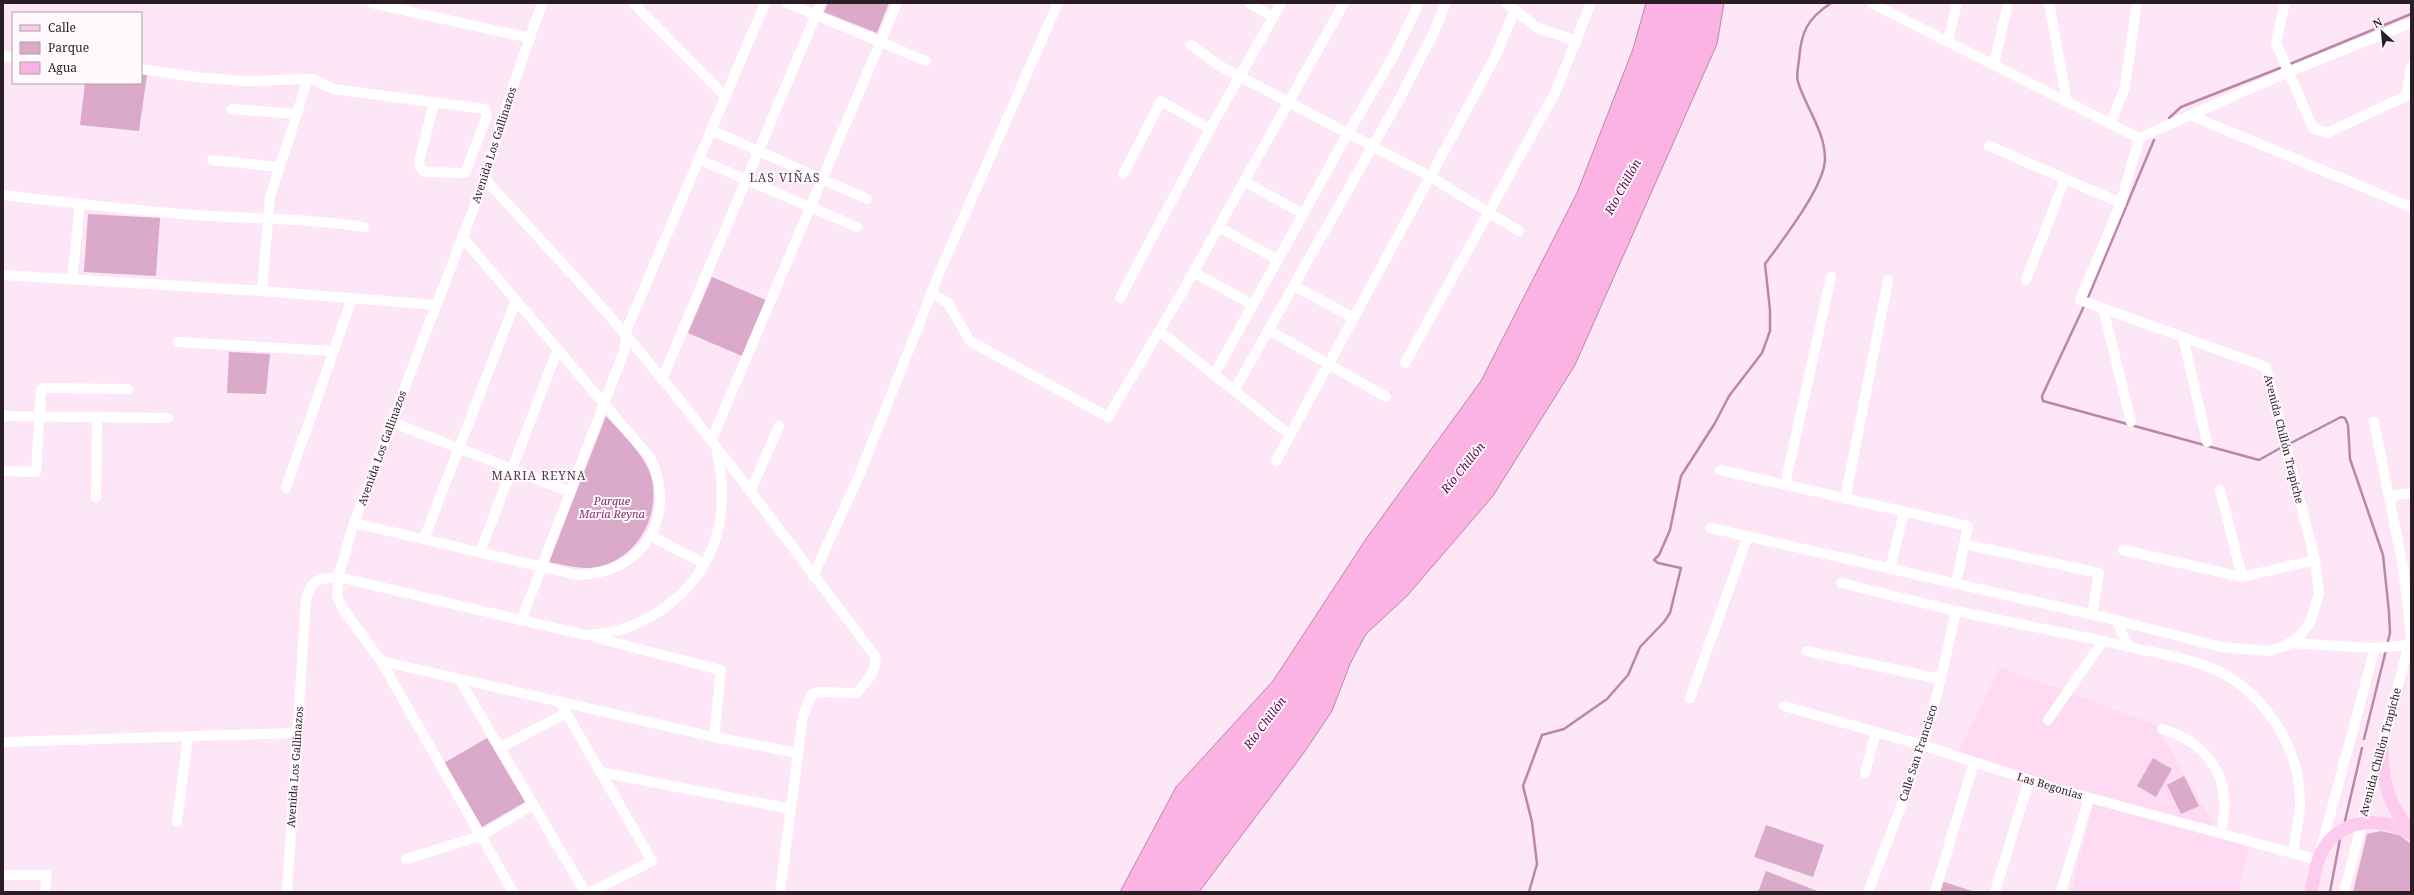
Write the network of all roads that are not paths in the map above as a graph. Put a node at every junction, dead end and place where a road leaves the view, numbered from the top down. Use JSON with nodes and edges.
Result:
{"nodes":[{"id":1,"x":372,"y":3,"type":"edge"},
{"id":2,"x":542,"y":3,"type":"edge"},
{"id":3,"x":633,"y":3,"type":"edge"},
{"id":4,"x":765,"y":3,"type":"edge"},
{"id":5,"x":787,"y":3,"type":"edge"},
{"id":6,"x":821,"y":3,"type":"edge"},
{"id":7,"x":897,"y":3,"type":"edge"},
{"id":8,"x":1058,"y":3,"type":"edge"},
{"id":9,"x":1249,"y":3,"type":"edge"},
{"id":10,"x":1281,"y":3,"type":"edge"},
{"id":11,"x":1344,"y":3,"type":"edge"},
{"id":12,"x":1419,"y":3,"type":"edge"},
{"id":13,"x":1446,"y":3,"type":"edge"},
{"id":14,"x":1506,"y":3,"type":"edge"},
{"id":15,"x":1591,"y":3,"type":"edge"},
{"id":16,"x":1957,"y":3,"type":"edge"},
{"id":17,"x":2008,"y":3,"type":"edge"},
{"id":18,"x":2050,"y":3,"type":"edge"},
{"id":19,"x":2137,"y":3,"type":"edge"},
{"id":20,"x":2285,"y":3,"type":"edge"},
{"id":21,"x":1873,"y":4,"type":"dead end"},
{"id":22,"x":405,"y":7,"type":"edge"},
{"id":23,"x":1514,"y":10,"type":"junction"},
{"id":24,"x":816,"y":15,"type":"junction"},
{"id":25,"x":1273,"y":17,"type":"junction"},
{"id":26,"x":2411,"y":23,"type":"edge"},
{"id":27,"x":530,"y":38,"type":"junction"},
{"id":28,"x":1577,"y":41,"type":"junction"},
{"id":29,"x":881,"y":42,"type":"junction"},
{"id":30,"x":1948,"y":42,"type":"junction"},
{"id":31,"x":1191,"y":45,"type":"dead end"},
{"id":32,"x":926,"y":61,"type":"dead end"},
{"id":33,"x":1994,"y":65,"type":"junction"},
{"id":34,"x":2411,"y":67,"type":"edge"},
{"id":35,"x":142,"y":69,"type":"edge"},
{"id":36,"x":2288,"y":72,"type":"junction"},
{"id":37,"x":1239,"y":75,"type":"junction"},
{"id":38,"x":308,"y":79,"type":"junction"},
{"id":39,"x":725,"y":96,"type":"junction"},
{"id":40,"x":1289,"y":101,"type":"junction"},
{"id":41,"x":2067,"y":102,"type":"junction"},
{"id":42,"x":434,"y":103,"type":"junction"},
{"id":43,"x":232,"y":109,"type":"dead end"},
{"id":44,"x":296,"y":114,"type":"junction"},
{"id":45,"x":2190,"y":115,"type":"junction"},
{"id":46,"x":2110,"y":124,"type":"junction"},
{"id":47,"x":1210,"y":129,"type":"junction"},
{"id":48,"x":710,"y":130,"type":"junction"},
{"id":49,"x":1348,"y":133,"type":"junction"},
{"id":50,"x":2139,"y":138,"type":"junction"},
{"id":51,"x":1373,"y":146,"type":"junction"},
{"id":52,"x":1989,"y":146,"type":"dead end"},
{"id":53,"x":758,"y":151,"type":"junction"},
{"id":54,"x":698,"y":159,"type":"junction"},
{"id":55,"x":212,"y":160,"type":"dead end"},
{"id":56,"x":279,"y":167,"type":"junction"},
{"id":57,"x":1123,"y":174,"type":"dead end"},
{"id":58,"x":1431,"y":177,"type":"junction"},
{"id":59,"x":485,"y":179,"type":"junction"},
{"id":60,"x":2065,"y":179,"type":"junction"},
{"id":61,"x":746,"y":180,"type":"junction"},
{"id":62,"x":822,"y":180,"type":"junction"},
{"id":63,"x":1244,"y":181,"type":"junction"},
{"id":64,"x":3,"y":195,"type":"edge"},
{"id":65,"x":867,"y":199,"type":"dead end"},
{"id":66,"x":2121,"y":203,"type":"junction"},
{"id":67,"x":80,"y":204,"type":"junction"},
{"id":68,"x":810,"y":207,"type":"junction"},
{"id":69,"x":2411,"y":207,"type":"edge"},
{"id":70,"x":1489,"y":212,"type":"junction"},
{"id":71,"x":1303,"y":214,"type":"junction"},
{"id":72,"x":267,"y":218,"type":"junction"},
{"id":73,"x":364,"y":227,"type":"dead end"},
{"id":74,"x":857,"y":227,"type":"dead end"},
{"id":75,"x":1219,"y":227,"type":"junction"},
{"id":76,"x":1519,"y":231,"type":"dead end"},
{"id":77,"x":462,"y":237,"type":"junction"},
{"id":78,"x":1278,"y":260,"type":"junction"},
{"id":79,"x":1193,"y":272,"type":"junction"},
{"id":80,"x":3,"y":275,"type":"edge"},
{"id":81,"x":1831,"y":277,"type":"dead end"},
{"id":82,"x":72,"y":280,"type":"junction"},
{"id":83,"x":2026,"y":280,"type":"dead end"},
{"id":84,"x":1888,"y":281,"type":"dead end"},
{"id":85,"x":1294,"y":286,"type":"junction"},
{"id":86,"x":262,"y":291,"type":"junction"},
{"id":87,"x":932,"y":293,"type":"junction"},
{"id":88,"x":352,"y":298,"type":"junction"},
{"id":89,"x":1120,"y":298,"type":"dead end"},
{"id":90,"x":516,"y":300,"type":"junction"},
{"id":91,"x":1253,"y":304,"type":"junction"},
{"id":92,"x":434,"y":305,"type":"junction"},
{"id":93,"x":2104,"y":308,"type":"junction"},
{"id":94,"x":1354,"y":318,"type":"junction"},
{"id":95,"x":1268,"y":330,"type":"junction"},
{"id":96,"x":1159,"y":331,"type":"junction"},
{"id":97,"x":626,"y":335,"type":"junction"},
{"id":98,"x":2183,"y":336,"type":"junction"},
{"id":99,"x":178,"y":342,"type":"dead end"},
{"id":100,"x":558,"y":349,"type":"junction"},
{"id":101,"x":333,"y":351,"type":"junction"},
{"id":102,"x":1405,"y":363,"type":"dead end"},
{"id":103,"x":1329,"y":364,"type":"junction"},
{"id":104,"x":1214,"y":375,"type":"junction"},
{"id":105,"x":662,"y":379,"type":"junction"},
{"id":106,"x":128,"y":389,"type":"dead end"},
{"id":107,"x":1234,"y":391,"type":"junction"},
{"id":108,"x":1386,"y":397,"type":"dead end"},
{"id":109,"x":604,"y":402,"type":"junction"},
{"id":110,"x":3,"y":416,"type":"edge"},
{"id":111,"x":39,"y":417,"type":"junction"},
{"id":112,"x":97,"y":418,"type":"junction"},
{"id":113,"x":168,"y":418,"type":"dead end"},
{"id":114,"x":392,"y":422,"type":"junction"},
{"id":115,"x":2131,"y":422,"type":"dead end"},
{"id":116,"x":2374,"y":422,"type":"dead end"},
{"id":117,"x":779,"y":426,"type":"dead end"},
{"id":118,"x":1290,"y":435,"type":"junction"},
{"id":119,"x":2208,"y":442,"type":"dead end"},
{"id":120,"x":714,"y":445,"type":"junction"},
{"id":121,"x":459,"y":448,"type":"junction"},
{"id":122,"x":1276,"y":461,"type":"dead end"},
{"id":123,"x":512,"y":469,"type":"junction"},
{"id":124,"x":1720,"y":470,"type":"dead end"},
{"id":125,"x":3,"y":471,"type":"edge"},
{"id":126,"x":1786,"y":485,"type":"junction"},
{"id":127,"x":286,"y":488,"type":"dead end"},
{"id":128,"x":751,"y":490,"type":"junction"},
{"id":129,"x":2220,"y":490,"type":"dead end"},
{"id":130,"x":570,"y":492,"type":"junction"},
{"id":131,"x":2411,"y":493,"type":"edge"},
{"id":132,"x":96,"y":497,"type":"dead end"},
{"id":133,"x":1845,"y":499,"type":"junction"},
{"id":134,"x":2390,"y":501,"type":"junction"},
{"id":135,"x":1904,"y":512,"type":"junction"},
{"id":136,"x":354,"y":523,"type":"junction"},
{"id":137,"x":1710,"y":528,"type":"dead end"},
{"id":138,"x":651,"y":536,"type":"junction"},
{"id":139,"x":1748,"y":536,"type":"junction"},
{"id":140,"x":424,"y":539,"type":"junction"},
{"id":141,"x":1964,"y":544,"type":"junction"},
{"id":142,"x":2123,"y":550,"type":"dead end"},
{"id":143,"x":480,"y":552,"type":"junction"},
{"id":144,"x":2315,"y":560,"type":"junction"},
{"id":145,"x":703,"y":563,"type":"junction"},
{"id":146,"x":541,"y":566,"type":"junction"},
{"id":147,"x":2407,"y":567,"type":"edge"},
{"id":148,"x":1890,"y":569,"type":"junction"},
{"id":149,"x":813,"y":576,"type":"junction"},
{"id":150,"x":338,"y":577,"type":"junction"},
{"id":151,"x":2242,"y":577,"type":"junction"},
{"id":152,"x":1841,"y":583,"type":"dead end"},
{"id":153,"x":1956,"y":584,"type":"junction"},
{"id":154,"x":1956,"y":611,"type":"junction"},
{"id":155,"x":2092,"y":614,"type":"junction"},
{"id":156,"x":2116,"y":620,"type":"junction"},
{"id":157,"x":521,"y":621,"type":"junction"},
{"id":158,"x":585,"y":635,"type":"junction"},
{"id":159,"x":2103,"y":641,"type":"junction"},
{"id":160,"x":2290,"y":643,"type":"junction"},
{"id":161,"x":2409,"y":646,"type":"edge"},
{"id":162,"x":2129,"y":647,"type":"junction"},
{"id":163,"x":2375,"y":648,"type":"junction"},
{"id":164,"x":1807,"y":651,"type":"dead end"},
{"id":165,"x":381,"y":661,"type":"junction"},
{"id":166,"x":459,"y":679,"type":"junction"},
{"id":167,"x":1941,"y":679,"type":"junction"},
{"id":168,"x":1690,"y":698,"type":"dead end"},
{"id":169,"x":560,"y":702,"type":"junction"},
{"id":170,"x":1784,"y":706,"type":"dead end"},
{"id":171,"x":566,"y":713,"type":"junction"},
{"id":172,"x":2048,"y":720,"type":"dead end"},
{"id":173,"x":2162,"y":729,"type":"dead end"},
{"id":174,"x":1876,"y":732,"type":"junction"},
{"id":175,"x":297,"y":733,"type":"junction"},
{"id":176,"x":188,"y":736,"type":"junction"},
{"id":177,"x":714,"y":738,"type":"junction"},
{"id":178,"x":3,"y":742,"type":"edge"},
{"id":179,"x":1922,"y":745,"type":"junction"},
{"id":180,"x":500,"y":748,"type":"junction"},
{"id":181,"x":2382,"y":749,"type":"junction"},
{"id":182,"x":798,"y":754,"type":"junction"},
{"id":183,"x":1974,"y":762,"type":"junction"},
{"id":184,"x":600,"y":772,"type":"junction"},
{"id":185,"x":1865,"y":773,"type":"dead end"},
{"id":186,"x":2029,"y":780,"type":"junction"},
{"id":187,"x":2089,"y":798,"type":"junction"},
{"id":188,"x":534,"y":804,"type":"junction"},
{"id":189,"x":791,"y":809,"type":"junction"},
{"id":190,"x":177,"y":822,"type":"dead end"},
{"id":191,"x":2361,"y":823,"type":"junction"},
{"id":192,"x":2221,"y":833,"type":"junction"},
{"id":193,"x":2411,"y":833,"type":"edge"},
{"id":194,"x":481,"y":836,"type":"junction"},
{"id":195,"x":2293,"y":853,"type":"junction"},
{"id":196,"x":406,"y":859,"type":"dead end"},
{"id":197,"x":2318,"y":860,"type":"junction"},
{"id":198,"x":3,"y":875,"type":"edge"},
{"id":199,"x":45,"y":892,"type":"edge"},
{"id":200,"x":287,"y":892,"type":"edge"},
{"id":201,"x":513,"y":892,"type":"edge"},
{"id":202,"x":586,"y":892,"type":"edge"},
{"id":203,"x":591,"y":892,"type":"edge"},
{"id":204,"x":780,"y":892,"type":"edge"},
{"id":205,"x":1868,"y":892,"type":"edge"},
{"id":206,"x":1935,"y":892,"type":"edge"},
{"id":207,"x":1994,"y":892,"type":"edge"},
{"id":208,"x":2061,"y":892,"type":"edge"},
{"id":209,"x":2311,"y":892,"type":"edge"},
{"id":210,"x":2344,"y":892,"type":"edge"}],
"edges":[{"from":1,"to":22,"type":"street"},
{"from":2,"to":27,"type":"street","name":"Avenida Los Gallinazos"},
{"from":3,"to":39,"type":"street"},
{"from":4,"to":39,"type":"street"},
{"from":5,"to":24,"type":"street"},
{"from":6,"to":24,"type":"street"},
{"from":7,"to":29,"type":"street"},
{"from":8,"to":87,"type":"street"},
{"from":9,"to":25,"type":"street"},
{"from":10,"to":25,"type":"street"},
{"from":11,"to":40,"type":"street"},
{"from":12,"to":49,"type":"street"},
{"from":13,"to":51,"type":"street"},
{"from":14,"to":23,"type":"street"},
{"from":15,"to":28,"type":"street"},
{"from":16,"to":30,"type":"street"},
{"from":17,"to":33,"type":"street"},
{"from":18,"to":41,"type":"street"},
{"from":19,"to":46,"type":"street"},
{"from":20,"to":36,"type":"street"},
{"from":21,"to":30,"type":"street"},
{"from":22,"to":27,"type":"street"},
{"from":23,"to":28,"type":"street"},
{"from":23,"to":58,"type":"street"},
{"from":24,"to":29,"type":"street"},
{"from":24,"to":53,"type":"street"},
{"from":25,"to":37,"type":"street"},
{"from":26,"to":36,"type":"street"},
{"from":27,"to":59,"type":"street","name":"Avenida Los Gallinazos"},
{"from":28,"to":70,"type":"street"},
{"from":29,"to":32,"type":"street"},
{"from":29,"to":62,"type":"street"},
{"from":30,"to":33,"type":"street"},
{"from":31,"to":37,"type":"street"},
{"from":33,"to":41,"type":"street"},
{"from":34,"to":36,"type":"street"},
{"from":35,"to":38,"type":"street"},
{"from":36,"to":45,"type":"street"},
{"from":37,"to":40,"type":"street"},
{"from":37,"to":47,"type":"street"},
{"from":38,"to":42,"type":"street"},
{"from":38,"to":44,"type":"street"},
{"from":39,"to":48,"type":"street"},
{"from":40,"to":49,"type":"street"},
{"from":40,"to":63,"type":"street"},
{"from":41,"to":46,"type":"street"},
{"from":42,"to":42,"type":"street"},
{"from":43,"to":44,"type":"street"},
{"from":44,"to":56,"type":"street"},
{"from":45,"to":50,"type":"street"},
{"from":45,"to":69,"type":"street"},
{"from":46,"to":50,"type":"street"},
{"from":47,"to":57,"type":"street"},
{"from":47,"to":89,"type":"street"},
{"from":48,"to":53,"type":"street"},
{"from":48,"to":54,"type":"street"},
{"from":49,"to":51,"type":"street"},
{"from":49,"to":71,"type":"street"},
{"from":50,"to":66,"type":"street"},
{"from":51,"to":58,"type":"street"},
{"from":51,"to":85,"type":"street"},
{"from":52,"to":60,"type":"street"},
{"from":53,"to":61,"type":"street"},
{"from":53,"to":62,"type":"street"},
{"from":54,"to":61,"type":"street"},
{"from":54,"to":97,"type":"street"},
{"from":55,"to":56,"type":"street"},
{"from":56,"to":72,"type":"street"},
{"from":58,"to":70,"type":"street"},
{"from":58,"to":94,"type":"street"},
{"from":59,"to":77,"type":"street","name":"Avenida Los Gallinazos"},
{"from":59,"to":97,"type":"street"},
{"from":60,"to":66,"type":"street"},
{"from":60,"to":83,"type":"street"},
{"from":61,"to":68,"type":"street"},
{"from":61,"to":105,"type":"street"},
{"from":62,"to":65,"type":"street"},
{"from":62,"to":68,"type":"street"},
{"from":63,"to":71,"type":"street"},
{"from":63,"to":75,"type":"street"},
{"from":64,"to":67,"type":"street"},
{"from":66,"to":93,"type":"street"},
{"from":67,"to":72,"type":"street"},
{"from":67,"to":82,"type":"street"},
{"from":68,"to":74,"type":"street"},
{"from":68,"to":120,"type":"street"},
{"from":70,"to":76,"type":"street"},
{"from":70,"to":102,"type":"street"},
{"from":71,"to":78,"type":"street"},
{"from":72,"to":73,"type":"street"},
{"from":72,"to":86,"type":"street"},
{"from":75,"to":78,"type":"street"},
{"from":75,"to":79,"type":"street"},
{"from":77,"to":90,"type":"street"},
{"from":77,"to":92,"type":"street","name":"Avenida Los Gallinazos"},
{"from":78,"to":91,"type":"street"},
{"from":79,"to":91,"type":"street"},
{"from":79,"to":96,"type":"street"},
{"from":80,"to":82,"type":"street"},
{"from":81,"to":126,"type":"street"},
{"from":82,"to":86,"type":"street"},
{"from":84,"to":133,"type":"street"},
{"from":85,"to":94,"type":"street"},
{"from":85,"to":95,"type":"street"},
{"from":86,"to":88,"type":"street"},
{"from":87,"to":96,"type":"street"},
{"from":87,"to":149,"type":"street"},
{"from":88,"to":92,"type":"street"},
{"from":88,"to":101,"type":"street"},
{"from":90,"to":100,"type":"street"},
{"from":90,"to":121,"type":"street"},
{"from":91,"to":104,"type":"street"},
{"from":92,"to":114,"type":"street","name":"Avenida Los Gallinazos"},
{"from":93,"to":98,"type":"street"},
{"from":93,"to":115,"type":"street"},
{"from":94,"to":103,"type":"street"},
{"from":95,"to":103,"type":"street"},
{"from":95,"to":107,"type":"street"},
{"from":96,"to":104,"type":"street"},
{"from":97,"to":105,"type":"street"},
{"from":97,"to":109,"type":"street"},
{"from":98,"to":119,"type":"street"},
{"from":98,"to":144,"type":"street","name":"Avenida Chillón Trapiche"},
{"from":99,"to":101,"type":"street"},
{"from":100,"to":109,"type":"street"},
{"from":100,"to":123,"type":"street"},
{"from":101,"to":127,"type":"street"},
{"from":103,"to":108,"type":"street"},
{"from":103,"to":118,"type":"street"},
{"from":104,"to":107,"type":"street"},
{"from":105,"to":120,"type":"street"},
{"from":106,"to":111,"type":"street"},
{"from":107,"to":118,"type":"street"},
{"from":109,"to":130,"type":"street"},
{"from":109,"to":138,"type":"street"},
{"from":110,"to":111,"type":"street"},
{"from":111,"to":112,"type":"street"},
{"from":111,"to":125,"type":"street"},
{"from":112,"to":113,"type":"street"},
{"from":112,"to":132,"type":"street"},
{"from":114,"to":121,"type":"street"},
{"from":114,"to":136,"type":"street","name":"Avenida Los Gallinazos"},
{"from":116,"to":134,"type":"street","name":"Avenida Chillón Trapiche"},
{"from":117,"to":128,"type":"street"},
{"from":118,"to":122,"type":"street"},
{"from":120,"to":128,"type":"street"},
{"from":120,"to":145,"type":"street"},
{"from":121,"to":123,"type":"street"},
{"from":121,"to":140,"type":"street"},
{"from":123,"to":130,"type":"street"},
{"from":123,"to":143,"type":"street"},
{"from":124,"to":126,"type":"street"},
{"from":126,"to":133,"type":"street"},
{"from":128,"to":149,"type":"street"},
{"from":129,"to":151,"type":"street"},
{"from":130,"to":146,"type":"street"},
{"from":131,"to":134,"type":"street"},
{"from":133,"to":135,"type":"street"},
{"from":134,"to":147,"type":"street","name":"Avenida Chillón Trapiche"},
{"from":135,"to":141,"type":"street"},
{"from":135,"to":148,"type":"street"},
{"from":136,"to":140,"type":"street"},
{"from":136,"to":150,"type":"street","name":"Avenida Los Gallinazos"},
{"from":137,"to":139,"type":"street"},
{"from":138,"to":145,"type":"street"},
{"from":138,"to":146,"type":"street"},
{"from":139,"to":148,"type":"street"},
{"from":139,"to":168,"type":"street"},
{"from":140,"to":143,"type":"street"},
{"from":141,"to":153,"type":"street"},
{"from":141,"to":155,"type":"street"},
{"from":142,"to":151,"type":"street"},
{"from":143,"to":146,"type":"street"},
{"from":144,"to":151,"type":"street"},
{"from":144,"to":160,"type":"street","name":"Avenida Chillón Trapiche"},
{"from":145,"to":158,"type":"street"},
{"from":146,"to":157,"type":"street"},
{"from":147,"to":161,"type":"street","name":"Avenida Chillón Trapiche"},
{"from":148,"to":153,"type":"street"},
{"from":149,"to":182,"type":"street"},
{"from":150,"to":157,"type":"street"},
{"from":150,"to":165,"type":"street"},
{"from":150,"to":175,"type":"street","name":"Avenida Los Gallinazos"},
{"from":152,"to":154,"type":"street"},
{"from":153,"to":155,"type":"street"},
{"from":154,"to":159,"type":"street"},
{"from":154,"to":167,"type":"street","name":"Calle San Francisco"},
{"from":155,"to":156,"type":"street"},
{"from":156,"to":160,"type":"street"},
{"from":156,"to":162,"type":"street"},
{"from":157,"to":158,"type":"street"},
{"from":158,"to":177,"type":"street"},
{"from":159,"to":162,"type":"street"},
{"from":159,"to":172,"type":"street"},
{"from":160,"to":163,"type":"street"},
{"from":161,"to":163,"type":"street"},
{"from":161,"to":181,"type":"street","name":"Avenida Chillón Trapiche"},
{"from":162,"to":195,"type":"street"},
{"from":163,"to":197,"type":"street"},
{"from":164,"to":167,"type":"street"},
{"from":165,"to":166,"type":"street"},
{"from":165,"to":194,"type":"street"},
{"from":166,"to":169,"type":"street"},
{"from":166,"to":180,"type":"street"},
{"from":167,"to":179,"type":"street","name":"Calle San Francisco"},
{"from":169,"to":171,"type":"street"},
{"from":169,"to":177,"type":"street"},
{"from":170,"to":174,"type":"street","name":"Las Begonias"},
{"from":171,"to":180,"type":"street"},
{"from":171,"to":184,"type":"street"},
{"from":173,"to":192,"type":"street"},
{"from":174,"to":179,"type":"street","name":"Las Begonias"},
{"from":174,"to":185,"type":"street"},
{"from":175,"to":176,"type":"street"},
{"from":175,"to":200,"type":"street","name":"Avenida Los Gallinazos"},
{"from":176,"to":178,"type":"street"},
{"from":176,"to":190,"type":"street"},
{"from":177,"to":182,"type":"street"},
{"from":179,"to":183,"type":"street","name":"Las Begonias"},
{"from":179,"to":205,"type":"street","name":"Calle San Francisco"},
{"from":180,"to":188,"type":"street"},
{"from":181,"to":191,"type":"street","name":"Avenida Chillón Trapiche"},
{"from":181,"to":193,"type":"main road"},
{"from":182,"to":189,"type":"street"},
{"from":183,"to":186,"type":"street","name":"Las Begonias"},
{"from":183,"to":206,"type":"street"},
{"from":184,"to":189,"type":"street"},
{"from":184,"to":203,"type":"street"},
{"from":186,"to":187,"type":"street","name":"Las Begonias"},
{"from":186,"to":207,"type":"street"},
{"from":187,"to":192,"type":"street","name":"Las Begonias"},
{"from":187,"to":208,"type":"street"},
{"from":188,"to":194,"type":"street"},
{"from":188,"to":202,"type":"street"},
{"from":189,"to":204,"type":"street"},
{"from":191,"to":193,"type":"main road"},
{"from":191,"to":197,"type":"main road"},
{"from":191,"to":210,"type":"street","name":"Avenida Chillón Trapiche"},
{"from":192,"to":195,"type":"street","name":"Las Begonias"},
{"from":194,"to":196,"type":"street"},
{"from":194,"to":201,"type":"street"},
{"from":195,"to":197,"type":"street","name":"Las Begonias"},
{"from":197,"to":209,"type":"main road"},
{"from":198,"to":199,"type":"street"}]}
